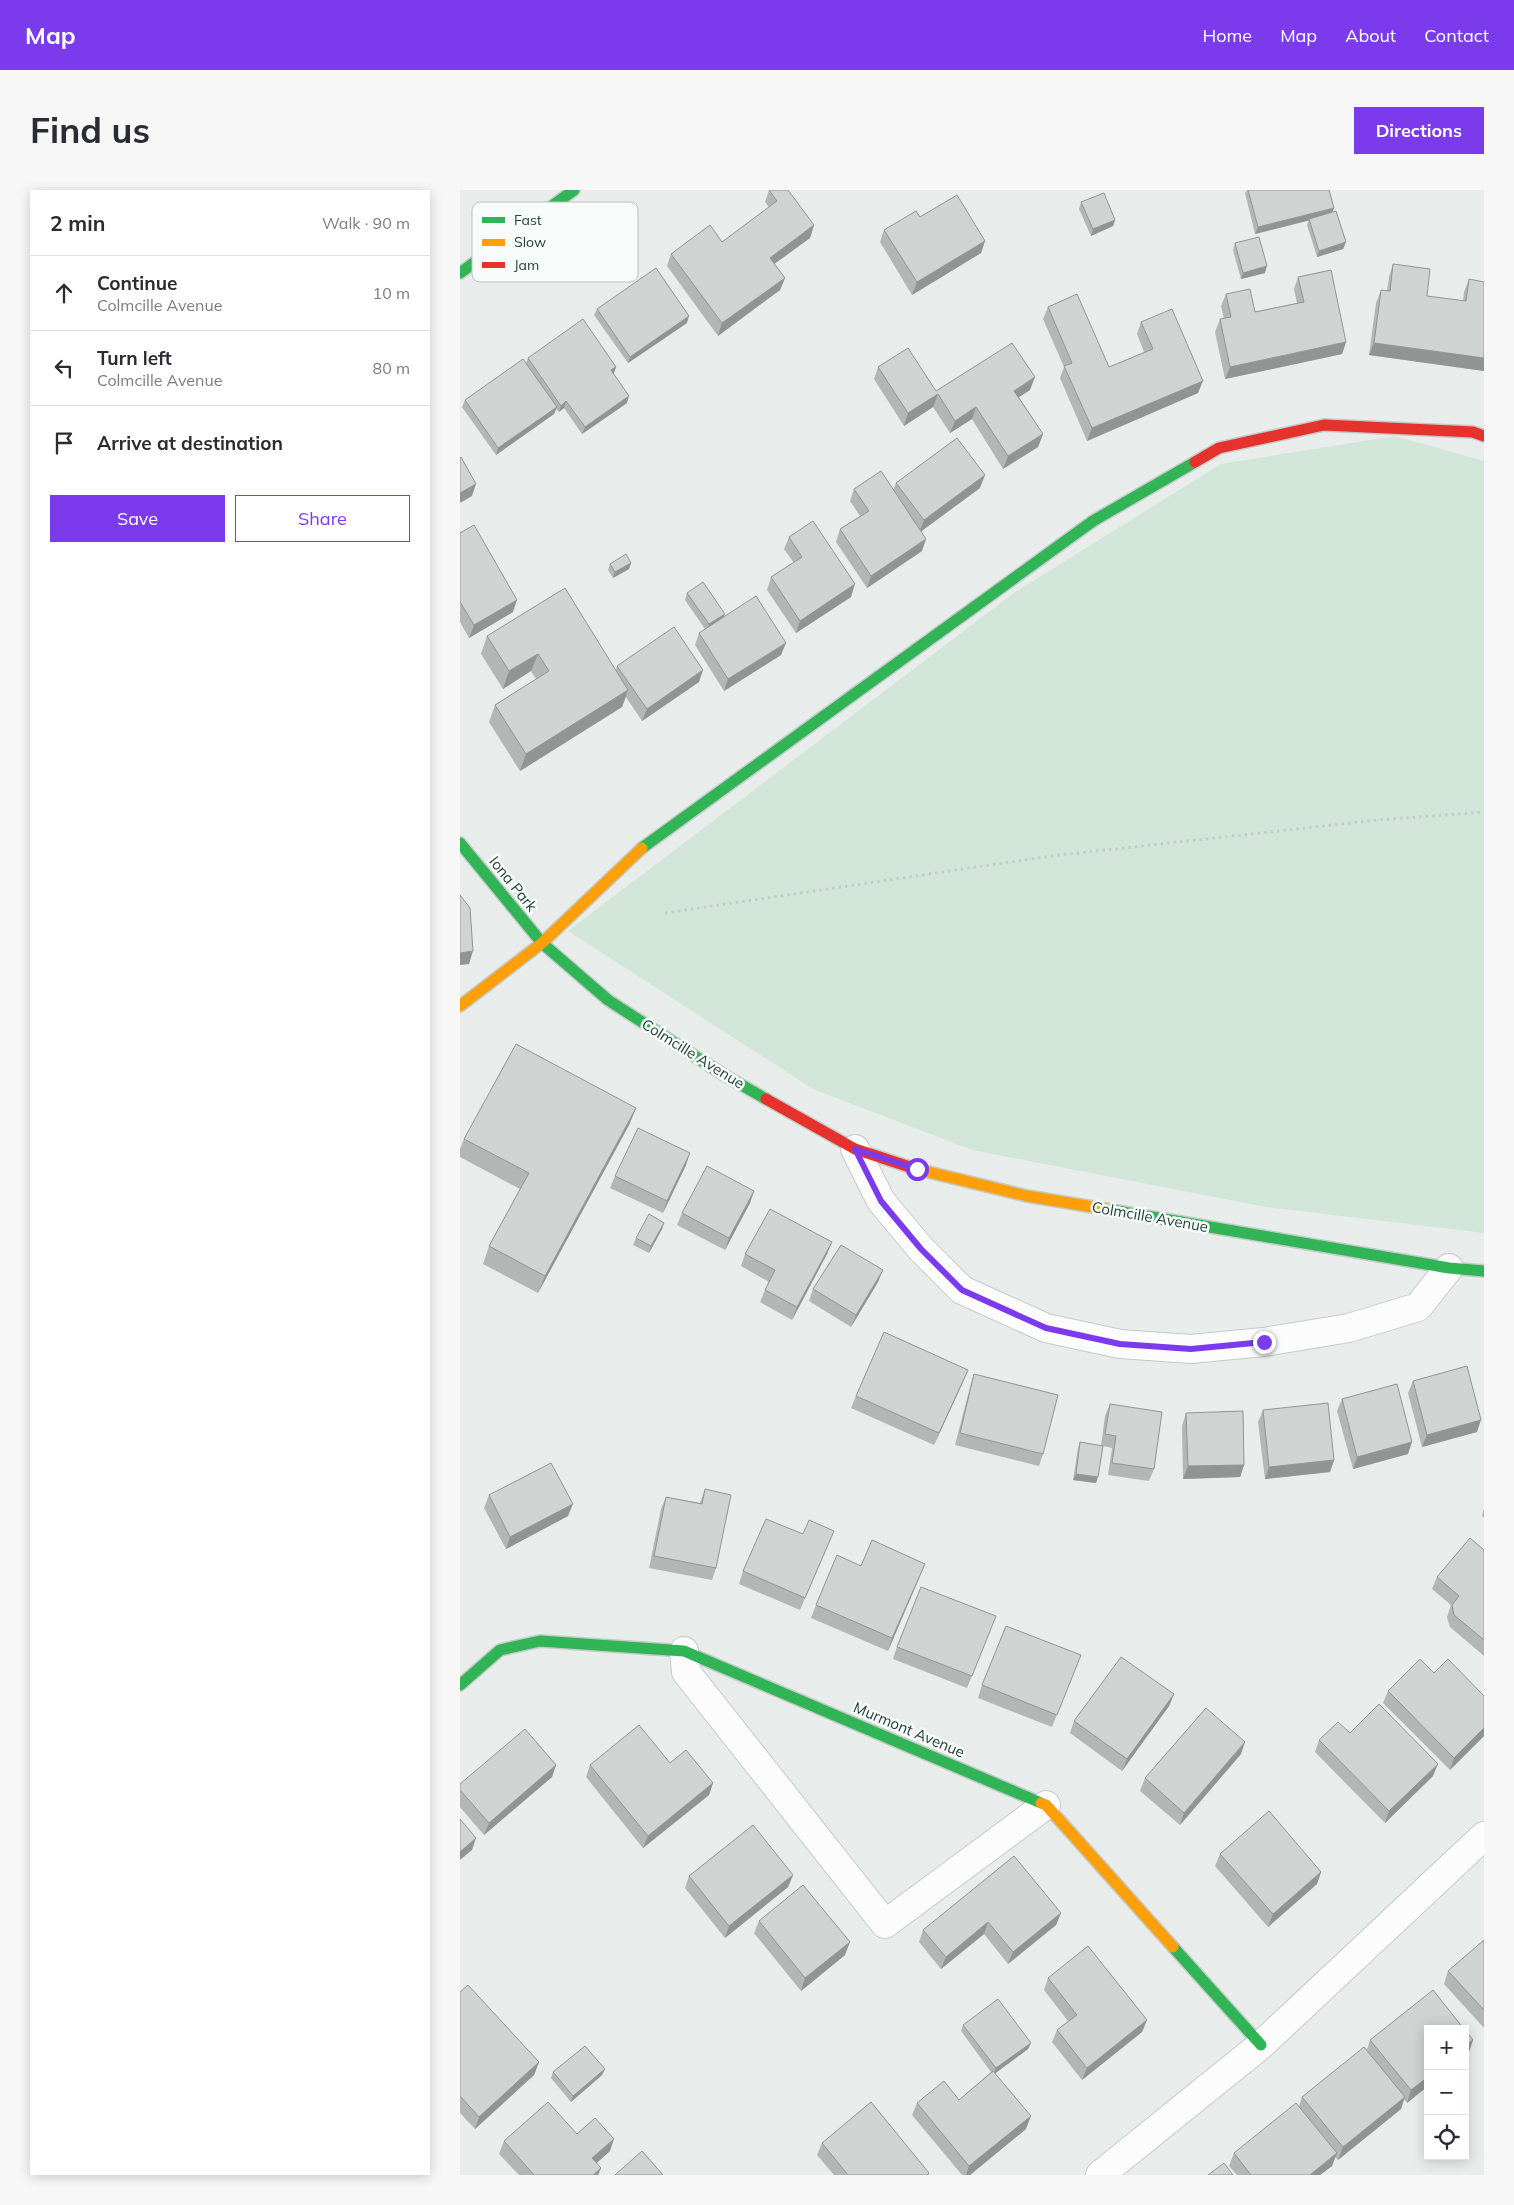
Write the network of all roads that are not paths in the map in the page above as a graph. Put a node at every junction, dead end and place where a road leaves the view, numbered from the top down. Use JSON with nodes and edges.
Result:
{"nodes":[{"id":1,"x":574,"y":190,"type":"edge"},
{"id":2,"x":558,"y":202,"type":"edge"},
{"id":3,"x":472,"y":264,"type":"edge"},
{"id":4,"x":460,"y":273,"type":"edge"},
{"id":5,"x":1484,"y":436,"type":"edge"},
{"id":6,"x":460,"y":843,"type":"edge"},
{"id":7,"x":542,"y":943,"type":"junction"},
{"id":8,"x":460,"y":1006,"type":"edge"},
{"id":9,"x":855,"y":1149,"type":"junction"},
{"id":10,"x":1449,"y":1268,"type":"junction"},
{"id":11,"x":1484,"y":1271,"type":"edge"},
{"id":12,"x":684,"y":1651,"type":"junction"},
{"id":13,"x":460,"y":1685,"type":"edge"},
{"id":14,"x":1046,"y":1805,"type":"junction"},
{"id":15,"x":1484,"y":1836,"type":"edge"},
{"id":16,"x":1261,"y":2044,"type":"junction"},
{"id":17,"x":1100,"y":2175,"type":"edge"}],
"edges":[{"from":1,"to":2,"type":"street"},
{"from":3,"to":4,"type":"street"},
{"from":5,"to":7,"type":"street"},
{"from":6,"to":7,"type":"street","name":"Iona Park"},
{"from":7,"to":8,"type":"street"},
{"from":7,"to":9,"type":"street","name":"Colmcille Avenue"},
{"from":9,"to":10,"type":"street","name":"Colmcille Avenue"},
{"from":9,"to":10,"type":"street"},
{"from":10,"to":11,"type":"street","name":"Colmcille Avenue"},
{"from":12,"to":13,"type":"street","name":"Murmont Avenue"},
{"from":12,"to":14,"type":"street","name":"Murmont Avenue"},
{"from":12,"to":14,"type":"street"},
{"from":14,"to":16,"type":"street","name":"Murmont Avenue"},
{"from":15,"to":16,"type":"street"},
{"from":16,"to":17,"type":"street"}]}
